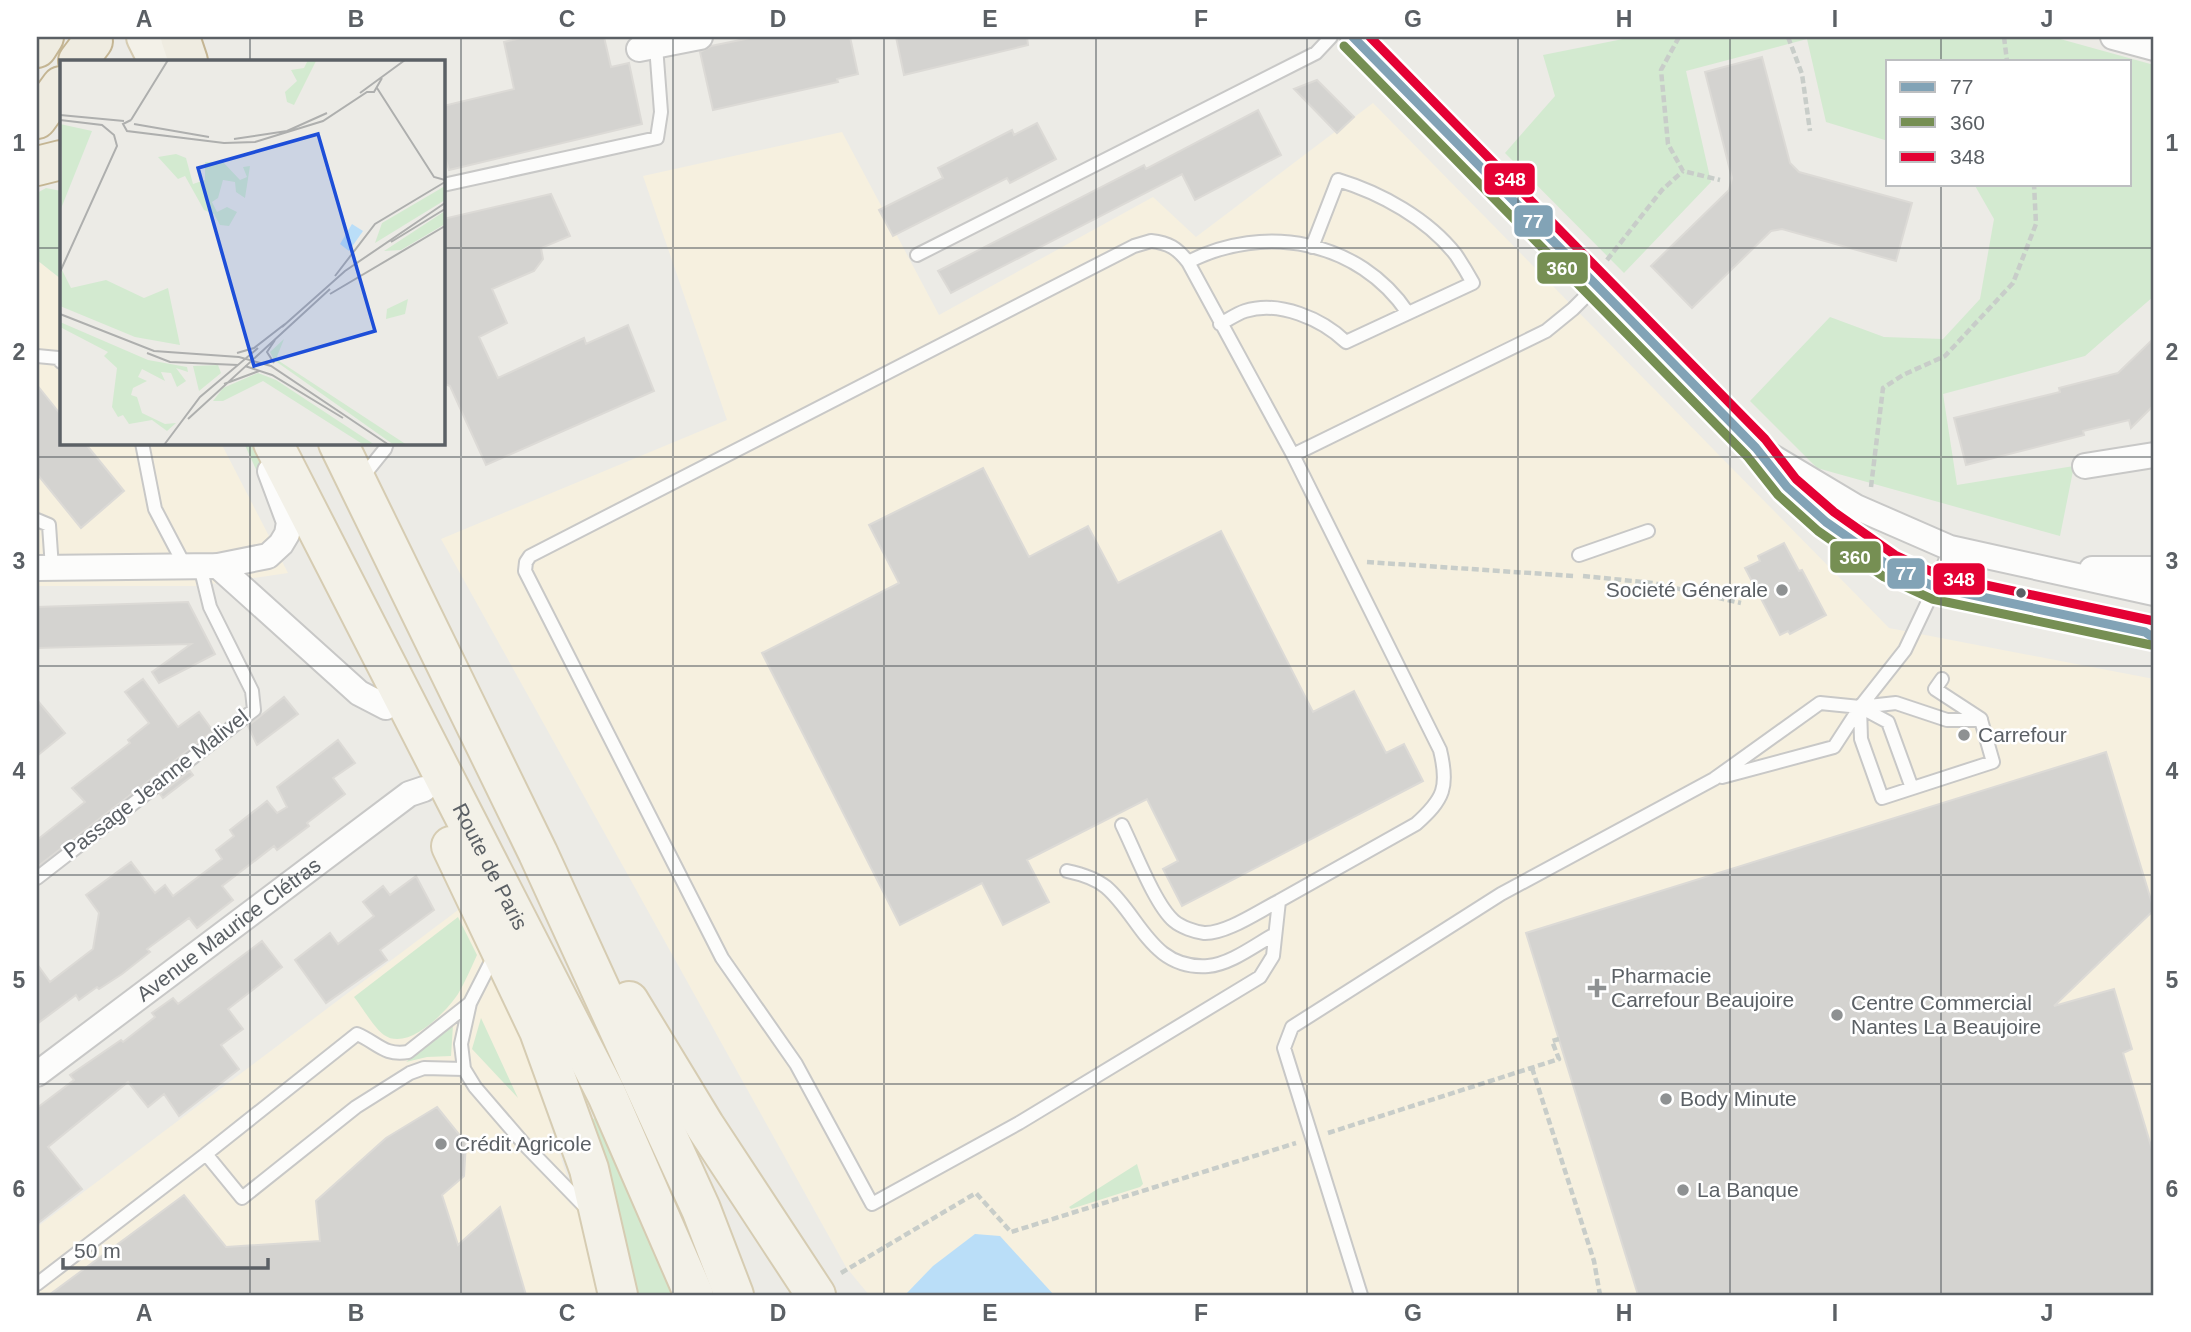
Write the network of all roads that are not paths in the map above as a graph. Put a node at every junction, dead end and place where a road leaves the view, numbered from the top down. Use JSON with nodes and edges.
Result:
{"nodes":[{"id":1,"x":44,"y":37,"type":"edge"},
{"id":2,"x":146,"y":37,"type":"edge"},
{"id":3,"x":180,"y":37,"type":"edge"},
{"id":4,"x":700,"y":37,"type":"edge"},
{"id":5,"x":1331,"y":37,"type":"edge"},
{"id":6,"x":1353,"y":37,"type":"edge"},
{"id":7,"x":2113,"y":37,"type":"edge"},
{"id":8,"x":37,"y":48,"type":"edge"},
{"id":9,"x":647,"y":48,"type":"joint"},
{"id":10,"x":2154,"y":48,"type":"edge"},
{"id":11,"x":158,"y":60,"type":"edge"},
{"id":12,"x":188,"y":60,"type":"edge"},
{"id":13,"x":60,"y":87,"type":"edge"},
{"id":14,"x":37,"y":119,"type":"edge"},
{"id":15,"x":60,"y":160,"type":"edge"},
{"id":16,"x":37,"y":166,"type":"edge"},
{"id":17,"x":444,"y":185,"type":"edge"},
{"id":18,"x":1312,"y":247,"type":"junction"},
{"id":19,"x":917,"y":255,"type":"dead end"},
{"id":20,"x":1188,"y":262,"type":"junction"},
{"id":21,"x":1593,"y":283,"type":"junction"},
{"id":22,"x":1408,"y":313,"type":"junction"},
{"id":23,"x":1220,"y":324,"type":"junction"},
{"id":24,"x":37,"y":356,"type":"edge"},
{"id":25,"x":60,"y":361,"type":"edge"},
{"id":26,"x":142,"y":444,"type":"edge"},
{"id":27,"x":267,"y":444,"type":"edge"},
{"id":28,"x":274,"y":444,"type":"edge"},
{"id":29,"x":339,"y":444,"type":"edge"},
{"id":30,"x":387,"y":444,"type":"edge"},
{"id":31,"x":1756,"y":448,"type":"junction"},
{"id":32,"x":2154,"y":455,"type":"edge"},
{"id":33,"x":1293,"y":456,"type":"junction"},
{"id":34,"x":2085,"y":466,"type":"dead end"},
{"id":35,"x":358,"y":482,"type":"junction"},
{"id":36,"x":37,"y":520,"type":"edge"},
{"id":37,"x":1648,"y":531,"type":"dead end"},
{"id":38,"x":1950,"y":548,"type":"junction"},
{"id":39,"x":1579,"y":555,"type":"dead end"},
{"id":40,"x":201,"y":566,"type":"junction"},
{"id":41,"x":44,"y":568,"type":"edge"},
{"id":42,"x":2031,"y":568,"type":"junction"},
{"id":43,"x":2154,"y":569,"type":"edge"},
{"id":44,"x":1935,"y":587,"type":"junction"},
{"id":45,"x":2154,"y":593,"type":"edge"},
{"id":46,"x":366,"y":623,"type":"junction"},
{"id":47,"x":2151,"y":634,"type":"edge"},
{"id":48,"x":1942,"y":679,"type":"dead end"},
{"id":49,"x":386,"y":707,"type":"junction"},
{"id":50,"x":1860,"y":707,"type":"junction"},
{"id":51,"x":1981,"y":720,"type":"junction"},
{"id":52,"x":1714,"y":779,"type":"junction"},
{"id":53,"x":1912,"y":788,"type":"junction"},
{"id":54,"x":424,"y":789,"type":"junction"},
{"id":55,"x":1122,"y":825,"type":"dead end"},
{"id":56,"x":538,"y":853,"type":"junction"},
{"id":57,"x":1067,"y":871,"type":"dead end"},
{"id":58,"x":37,"y":878,"type":"edge"},
{"id":59,"x":1279,"y":901,"type":"junction"},
{"id":60,"x":1275,"y":934,"type":"junction"},
{"id":61,"x":499,"y":947,"type":"junction"},
{"id":62,"x":470,"y":1003,"type":"junction"},
{"id":63,"x":464,"y":1069,"type":"junction"},
{"id":64,"x":37,"y":1074,"type":"edge"},
{"id":65,"x":206,"y":1154,"type":"junction"},
{"id":66,"x":601,"y":1222,"type":"junction"},
{"id":67,"x":826,"y":1280,"type":"edge"},
{"id":68,"x":37,"y":1284,"type":"edge"},
{"id":69,"x":618,"y":1295,"type":"edge"},
{"id":70,"x":694,"y":1295,"type":"edge"},
{"id":71,"x":734,"y":1295,"type":"edge"},
{"id":72,"x":1361,"y":1295,"type":"edge"}],
"edges":[{"from":1,"to":8,"type":"highway"},
{"from":2,"to":11,"type":"main road"},
{"from":3,"to":12,"type":"highway"},
{"from":4,"to":9,"type":"street"},
{"from":5,"to":19,"type":"lane"},
{"from":6,"to":21,"type":"street"},
{"from":7,"to":10,"type":"street"},
{"from":9,"to":17,"type":"lane"},
{"from":13,"to":14,"type":"highway"},
{"from":15,"to":16,"type":"highway"},
{"from":18,"to":20,"type":"lane"},
{"from":18,"to":22,"type":"lane"},
{"from":18,"to":22,"type":"lane"},
{"from":20,"to":23,"type":"lane"},
{"from":20,"to":60,"type":"lane"},
{"from":21,"to":31,"type":"street"},
{"from":21,"to":33,"type":"lane"},
{"from":22,"to":23,"type":"lane"},
{"from":23,"to":33,"type":"lane"},
{"from":24,"to":25,"type":"lane"},
{"from":26,"to":40,"type":"lane"},
{"from":27,"to":40,"type":"street"},
{"from":28,"to":46,"type":"main road","name":"Route de Paris"},
{"from":29,"to":35,"type":"main road"},
{"from":30,"to":35,"type":"lane"},
{"from":31,"to":38,"type":"street"},
{"from":31,"to":44,"type":"street"},
{"from":32,"to":34,"type":"street"},
{"from":33,"to":59,"type":"lane"},
{"from":35,"to":56,"type":"main road"},
{"from":36,"to":41,"type":"lane"},
{"from":37,"to":39,"type":"lane"},
{"from":38,"to":42,"type":"street"},
{"from":38,"to":44,"type":"lane"},
{"from":40,"to":41,"type":"street"},
{"from":40,"to":49,"type":"street"},
{"from":40,"to":58,"type":"lane","name":"Passage Jeanne Malivel"},
{"from":42,"to":43,"type":"street"},
{"from":42,"to":45,"type":"street"},
{"from":44,"to":47,"type":"street"},
{"from":44,"to":50,"type":"lane"},
{"from":46,"to":49,"type":"main road"},
{"from":46,"to":70,"type":"main road","name":"Route de Paris"},
{"from":48,"to":51,"type":"lane"},
{"from":49,"to":54,"type":"main road"},
{"from":50,"to":51,"type":"lane"},
{"from":50,"to":52,"type":"lane"},
{"from":50,"to":52,"type":"lane"},
{"from":50,"to":53,"type":"lane"},
{"from":50,"to":53,"type":"lane"},
{"from":51,"to":53,"type":"lane"},
{"from":52,"to":72,"type":"lane"},
{"from":54,"to":61,"type":"main road"},
{"from":54,"to":64,"type":"street","name":"Avenue Maurice Clétras"},
{"from":55,"to":59,"type":"lane"},
{"from":56,"to":67,"type":"main road"},
{"from":56,"to":71,"type":"main road"},
{"from":57,"to":60,"type":"lane"},
{"from":59,"to":60,"type":"lane"},
{"from":61,"to":62,"type":"lane"},
{"from":61,"to":66,"type":"main road"},
{"from":62,"to":63,"type":"lane"},
{"from":62,"to":65,"type":"lane"},
{"from":63,"to":65,"type":"lane"},
{"from":63,"to":66,"type":"lane"},
{"from":65,"to":68,"type":"lane"},
{"from":66,"to":69,"type":"main road"}]}
